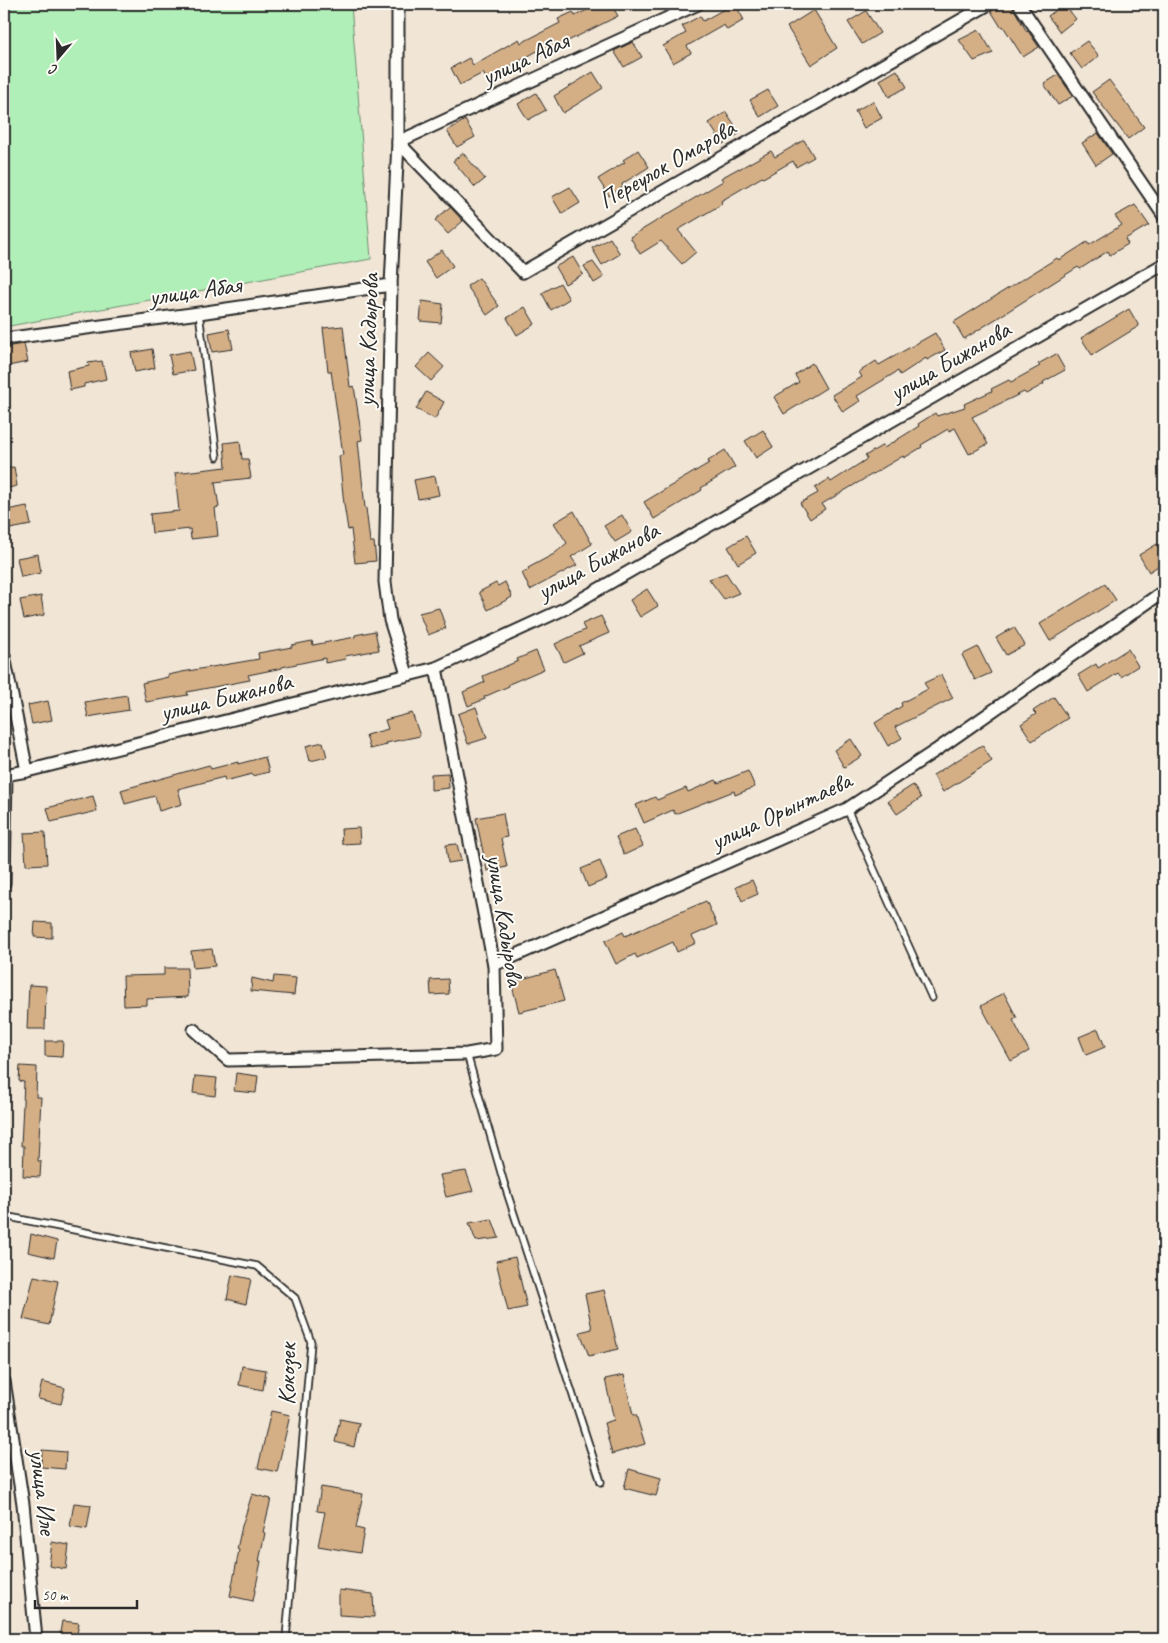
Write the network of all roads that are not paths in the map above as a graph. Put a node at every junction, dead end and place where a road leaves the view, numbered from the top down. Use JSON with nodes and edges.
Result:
{"nodes":[{"id":1,"x":398,"y":4,"type":"edge"},
{"id":2,"x":698,"y":4,"type":"edge"},
{"id":3,"x":989,"y":4,"type":"edge"},
{"id":4,"x":1019,"y":4,"type":"edge"},
{"id":5,"x":398,"y":142,"type":"junction"},
{"id":6,"x":1164,"y":216,"type":"edge"},
{"id":7,"x":1164,"y":264,"type":"edge"},
{"id":8,"x":391,"y":285,"type":"junction"},
{"id":9,"x":199,"y":314,"type":"junction"},
{"id":10,"x":4,"y":339,"type":"edge"},
{"id":11,"x":217,"y":457,"type":"dead end"},
{"id":12,"x":1164,"y":591,"type":"edge"},
{"id":13,"x":4,"y":656,"type":"edge"},
{"id":14,"x":436,"y":668,"type":"junction"},
{"id":15,"x":407,"y":674,"type":"junction"},
{"id":16,"x":27,"y":771,"type":"junction"},
{"id":17,"x":5,"y":774,"type":"edge"},
{"id":18,"x":848,"y":809,"type":"junction"},
{"id":19,"x":4,"y":883,"type":"edge"},
{"id":20,"x":494,"y":965,"type":"junction"},
{"id":21,"x":932,"y":998,"type":"dead end"},
{"id":22,"x":194,"y":1030,"type":"dead end"},
{"id":23,"x":467,"y":1054,"type":"junction"},
{"id":24,"x":4,"y":1216,"type":"edge"},
{"id":25,"x":4,"y":1381,"type":"edge"},
{"id":26,"x":601,"y":1482,"type":"dead end"},
{"id":27,"x":36,"y":1639,"type":"edge"},
{"id":28,"x":286,"y":1639,"type":"edge"}],
"edges":[{"from":1,"to":5,"type":"street","name":"улица Кадырова"},
{"from":2,"to":5,"type":"street","name":"улица Абая"},
{"from":3,"to":5,"type":"street","name":"Переулок Омарова"},
{"from":4,"to":6,"type":"street"},
{"from":5,"to":8,"type":"street","name":"улица Кадырова"},
{"from":7,"to":14,"type":"street","name":"улица Бижанова"},
{"from":8,"to":9,"type":"street","name":"улица Абая"},
{"from":8,"to":15,"type":"street","name":"улица Кадырова"},
{"from":9,"to":10,"type":"street","name":"улица Абая"},
{"from":9,"to":11,"type":"lane"},
{"from":12,"to":18,"type":"street","name":"улица Орынтаева"},
{"from":13,"to":16,"type":"street"},
{"from":14,"to":15,"type":"street","name":"улица Бижанова"},
{"from":14,"to":20,"type":"street","name":"улица Кадырова"},
{"from":15,"to":16,"type":"street","name":"улица Бижанова"},
{"from":16,"to":17,"type":"street","name":"улица Бижанова"},
{"from":17,"to":19,"type":"street"},
{"from":18,"to":20,"type":"street","name":"улица Орынтаева"},
{"from":18,"to":21,"type":"lane"},
{"from":20,"to":23,"type":"street","name":"улица Кадырова"},
{"from":22,"to":23,"type":"street","name":"улица Кадырова"},
{"from":23,"to":26,"type":"lane"},
{"from":24,"to":28,"type":"lane","name":"Кокозек"},
{"from":25,"to":27,"type":"street","name":"улица Иле"}]}
